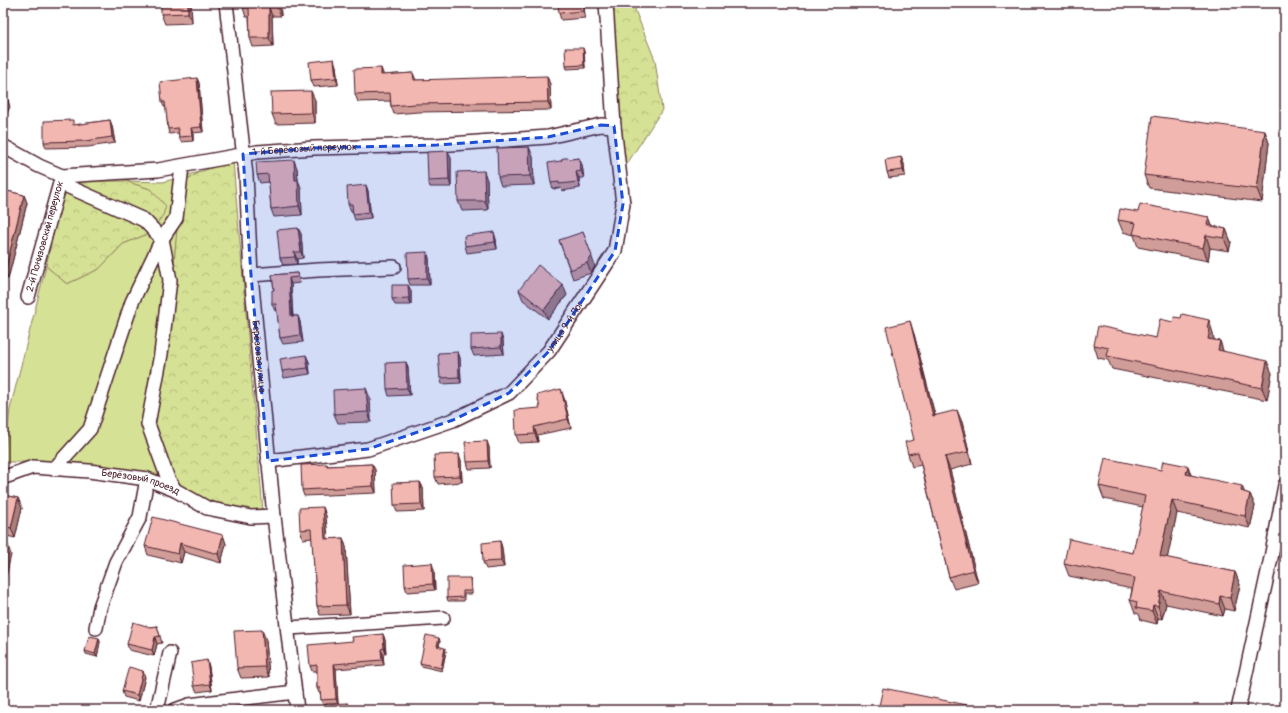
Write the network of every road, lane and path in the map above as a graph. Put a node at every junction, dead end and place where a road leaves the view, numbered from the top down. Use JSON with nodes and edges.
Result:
{"nodes":[{"id":1,"x":226,"y":3,"type":"edge"},
{"id":2,"x":606,"y":3,"type":"edge"},
{"id":3,"x":614,"y":126,"type":"junction"},
{"id":4,"x":3,"y":146,"type":"edge"},
{"id":5,"x":243,"y":154,"type":"junction"},
{"id":6,"x":182,"y":166,"type":"junction"},
{"id":7,"x":61,"y":179,"type":"junction"},
{"id":8,"x":162,"y":240,"type":"junction"},
{"id":9,"x":394,"y":267,"type":"dead end"},
{"id":10,"x":251,"y":275,"type":"junction"},
{"id":11,"x":28,"y":297,"type":"dead end"},
{"id":12,"x":268,"y":461,"type":"junction"},
{"id":13,"x":54,"y":469,"type":"junction"},
{"id":14,"x":4,"y":478,"type":"edge"},
{"id":15,"x":147,"y":479,"type":"junction"},
{"id":16,"x":1285,"y":485,"type":"edge"},
{"id":17,"x":175,"y":490,"type":"junction"},
{"id":18,"x":274,"y":516,"type":"junction"},
{"id":19,"x":443,"y":618,"type":"dead end"},
{"id":20,"x":96,"y":628,"type":"dead end"},
{"id":21,"x":288,"y":628,"type":"junction"},
{"id":22,"x":170,"y":653,"type":"dead end"},
{"id":23,"x":294,"y":692,"type":"junction"},
{"id":24,"x":157,"y":710,"type":"edge"},
{"id":25,"x":175,"y":710,"type":"edge"},
{"id":26,"x":297,"y":710,"type":"edge"},
{"id":27,"x":1238,"y":710,"type":"edge"}],
"edges":[{"from":1,"to":5,"type":"street","name":"Берёзовая улица"},
{"from":2,"to":3,"type":"street","name":"улица 9-й Лог"},
{"from":3,"to":5,"type":"street","name":"1-й Берёзовый переулок"},
{"from":3,"to":12,"type":"street","name":"улица 9-й Лог"},
{"from":4,"to":7,"type":"street","name":"1-й Берёзовый переулок"},
{"from":5,"to":6,"type":"street","name":"1-й Берёзовый переулок"},
{"from":5,"to":10,"type":"street","name":"Берёзовая улица"},
{"from":6,"to":7,"type":"street","name":"1-й Берёзовый переулок"},
{"from":6,"to":8,"type":"street"},
{"from":7,"to":8,"type":"street"},
{"from":7,"to":11,"type":"street","name":"2-й Понизовский переулок"},
{"from":8,"to":13,"type":"street"},
{"from":8,"to":17,"type":"street"},
{"from":9,"to":10,"type":"street"},
{"from":10,"to":12,"type":"street","name":"Берёзовая улица"},
{"from":12,"to":18,"type":"street","name":"Берёзовая улица"},
{"from":13,"to":14,"type":"street","name":"Берёзовый проезд"},
{"from":13,"to":15,"type":"street","name":"Берёзовый проезд"},
{"from":15,"to":17,"type":"street","name":"Берёзовый проезд"},
{"from":15,"to":20,"type":"street"},
{"from":16,"to":27,"type":"street"},
{"from":17,"to":18,"type":"street","name":"Берёзовый проезд"},
{"from":18,"to":21,"type":"street","name":"Берёзовая улица"},
{"from":19,"to":21,"type":"street"},
{"from":21,"to":23,"type":"street","name":"Берёзовая улица"},
{"from":22,"to":24,"type":"street"},
{"from":23,"to":25,"type":"street"},
{"from":23,"to":26,"type":"street","name":"Берёзовая улица"}]}
